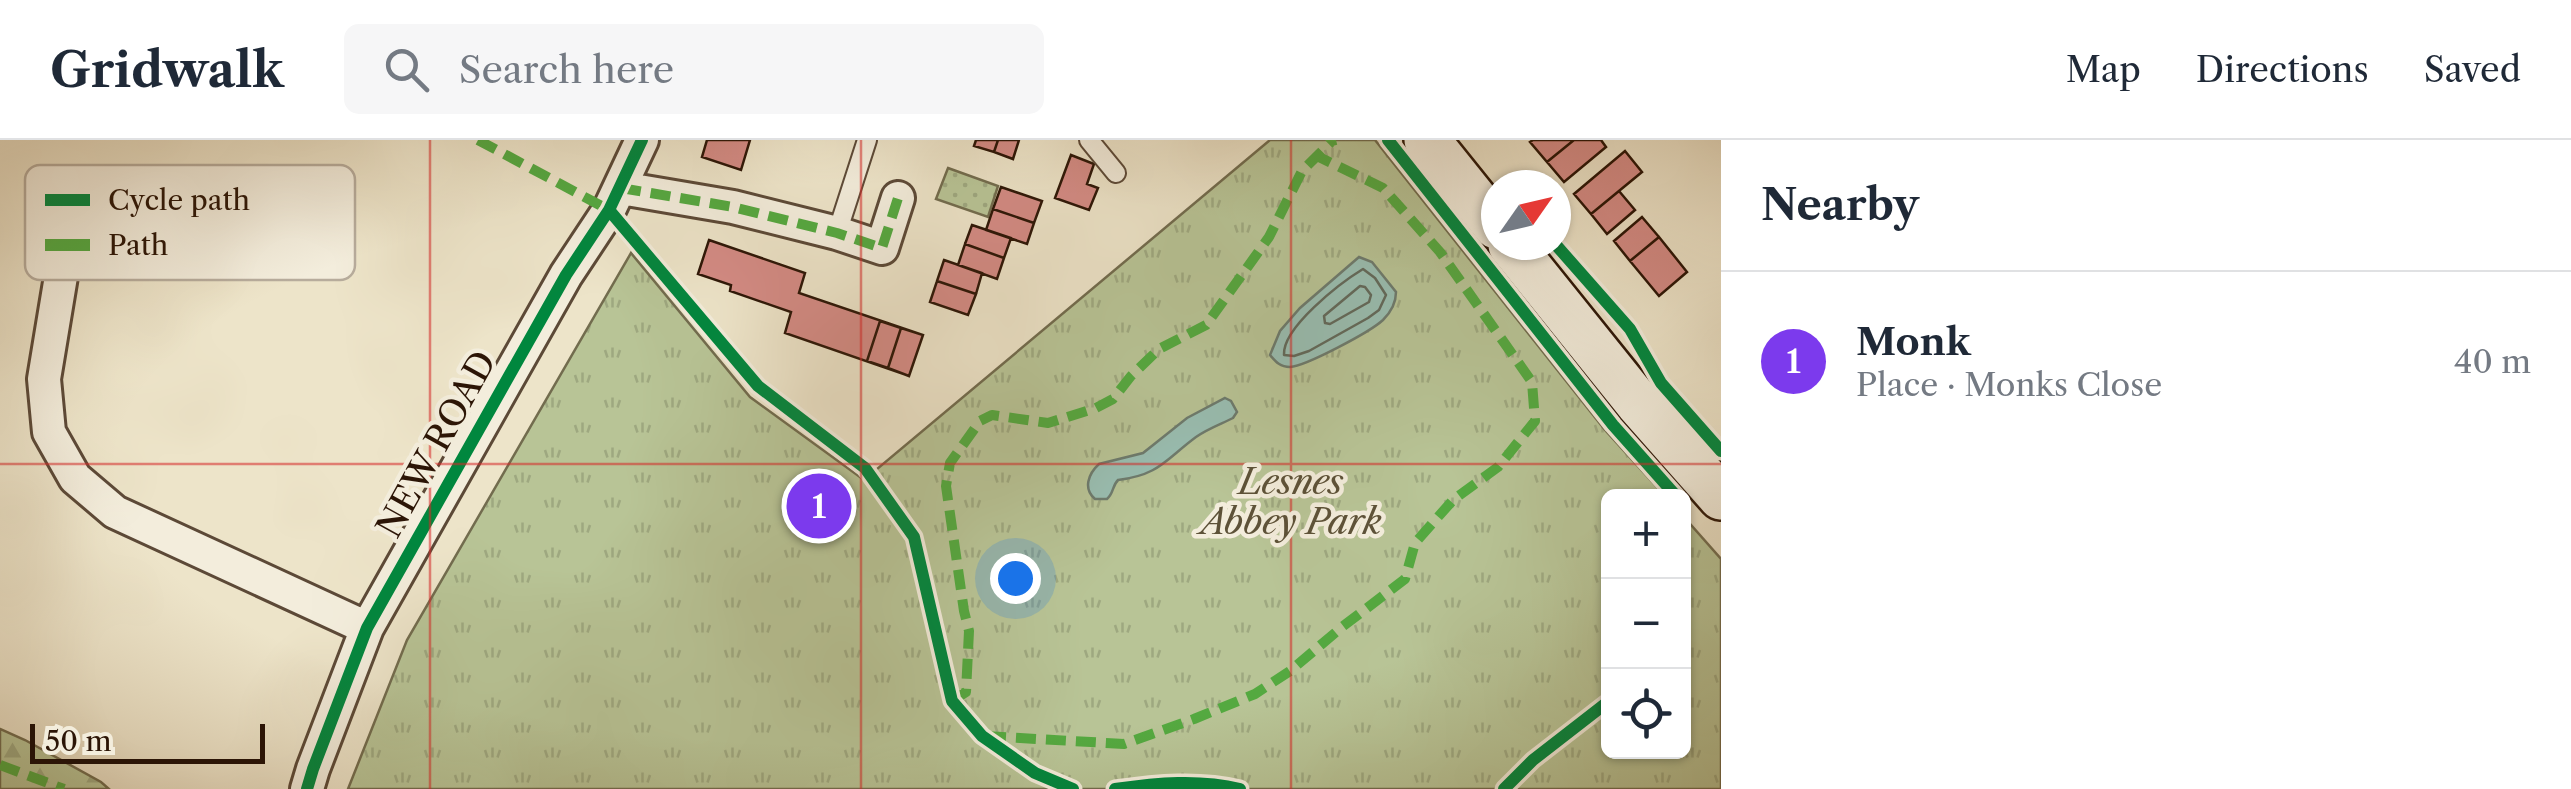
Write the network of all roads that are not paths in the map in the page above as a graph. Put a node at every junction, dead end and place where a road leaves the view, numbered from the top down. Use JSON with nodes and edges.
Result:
{"nodes":[{"id":1,"x":642,"y":140,"type":"edge"},
{"id":2,"x":867,"y":140,"type":"edge"},
{"id":3,"x":1089,"y":140,"type":"edge"},
{"id":4,"x":1427,"y":140,"type":"edge"},
{"id":5,"x":1116,"y":173,"type":"dead end"},
{"id":6,"x":621,"y":188,"type":"junction"},
{"id":7,"x":898,"y":198,"type":"dead end"},
{"id":8,"x":1481,"y":207,"type":"edge"},
{"id":9,"x":837,"y":233,"type":"junction"},
{"id":10,"x":1523,"y":260,"type":"edge"},
{"id":11,"x":60,"y":280,"type":"edge"},
{"id":12,"x":1721,"y":496,"type":"edge"},
{"id":13,"x":366,"y":628,"type":"junction"},
{"id":14,"x":308,"y":789,"type":"edge"}],
"edges":[{"from":1,"to":6,"type":"street","name":"NEW ROAD"},
{"from":2,"to":9,"type":"lane"},
{"from":3,"to":5,"type":"lane"},
{"from":4,"to":8,"type":"main road"},
{"from":6,"to":9,"type":"street"},
{"from":6,"to":13,"type":"street","name":"NEW ROAD"},
{"from":7,"to":9,"type":"street"},
{"from":10,"to":12,"type":"main road"},
{"from":11,"to":13,"type":"street"},
{"from":13,"to":14,"type":"street","name":"NEW ROAD"}]}
